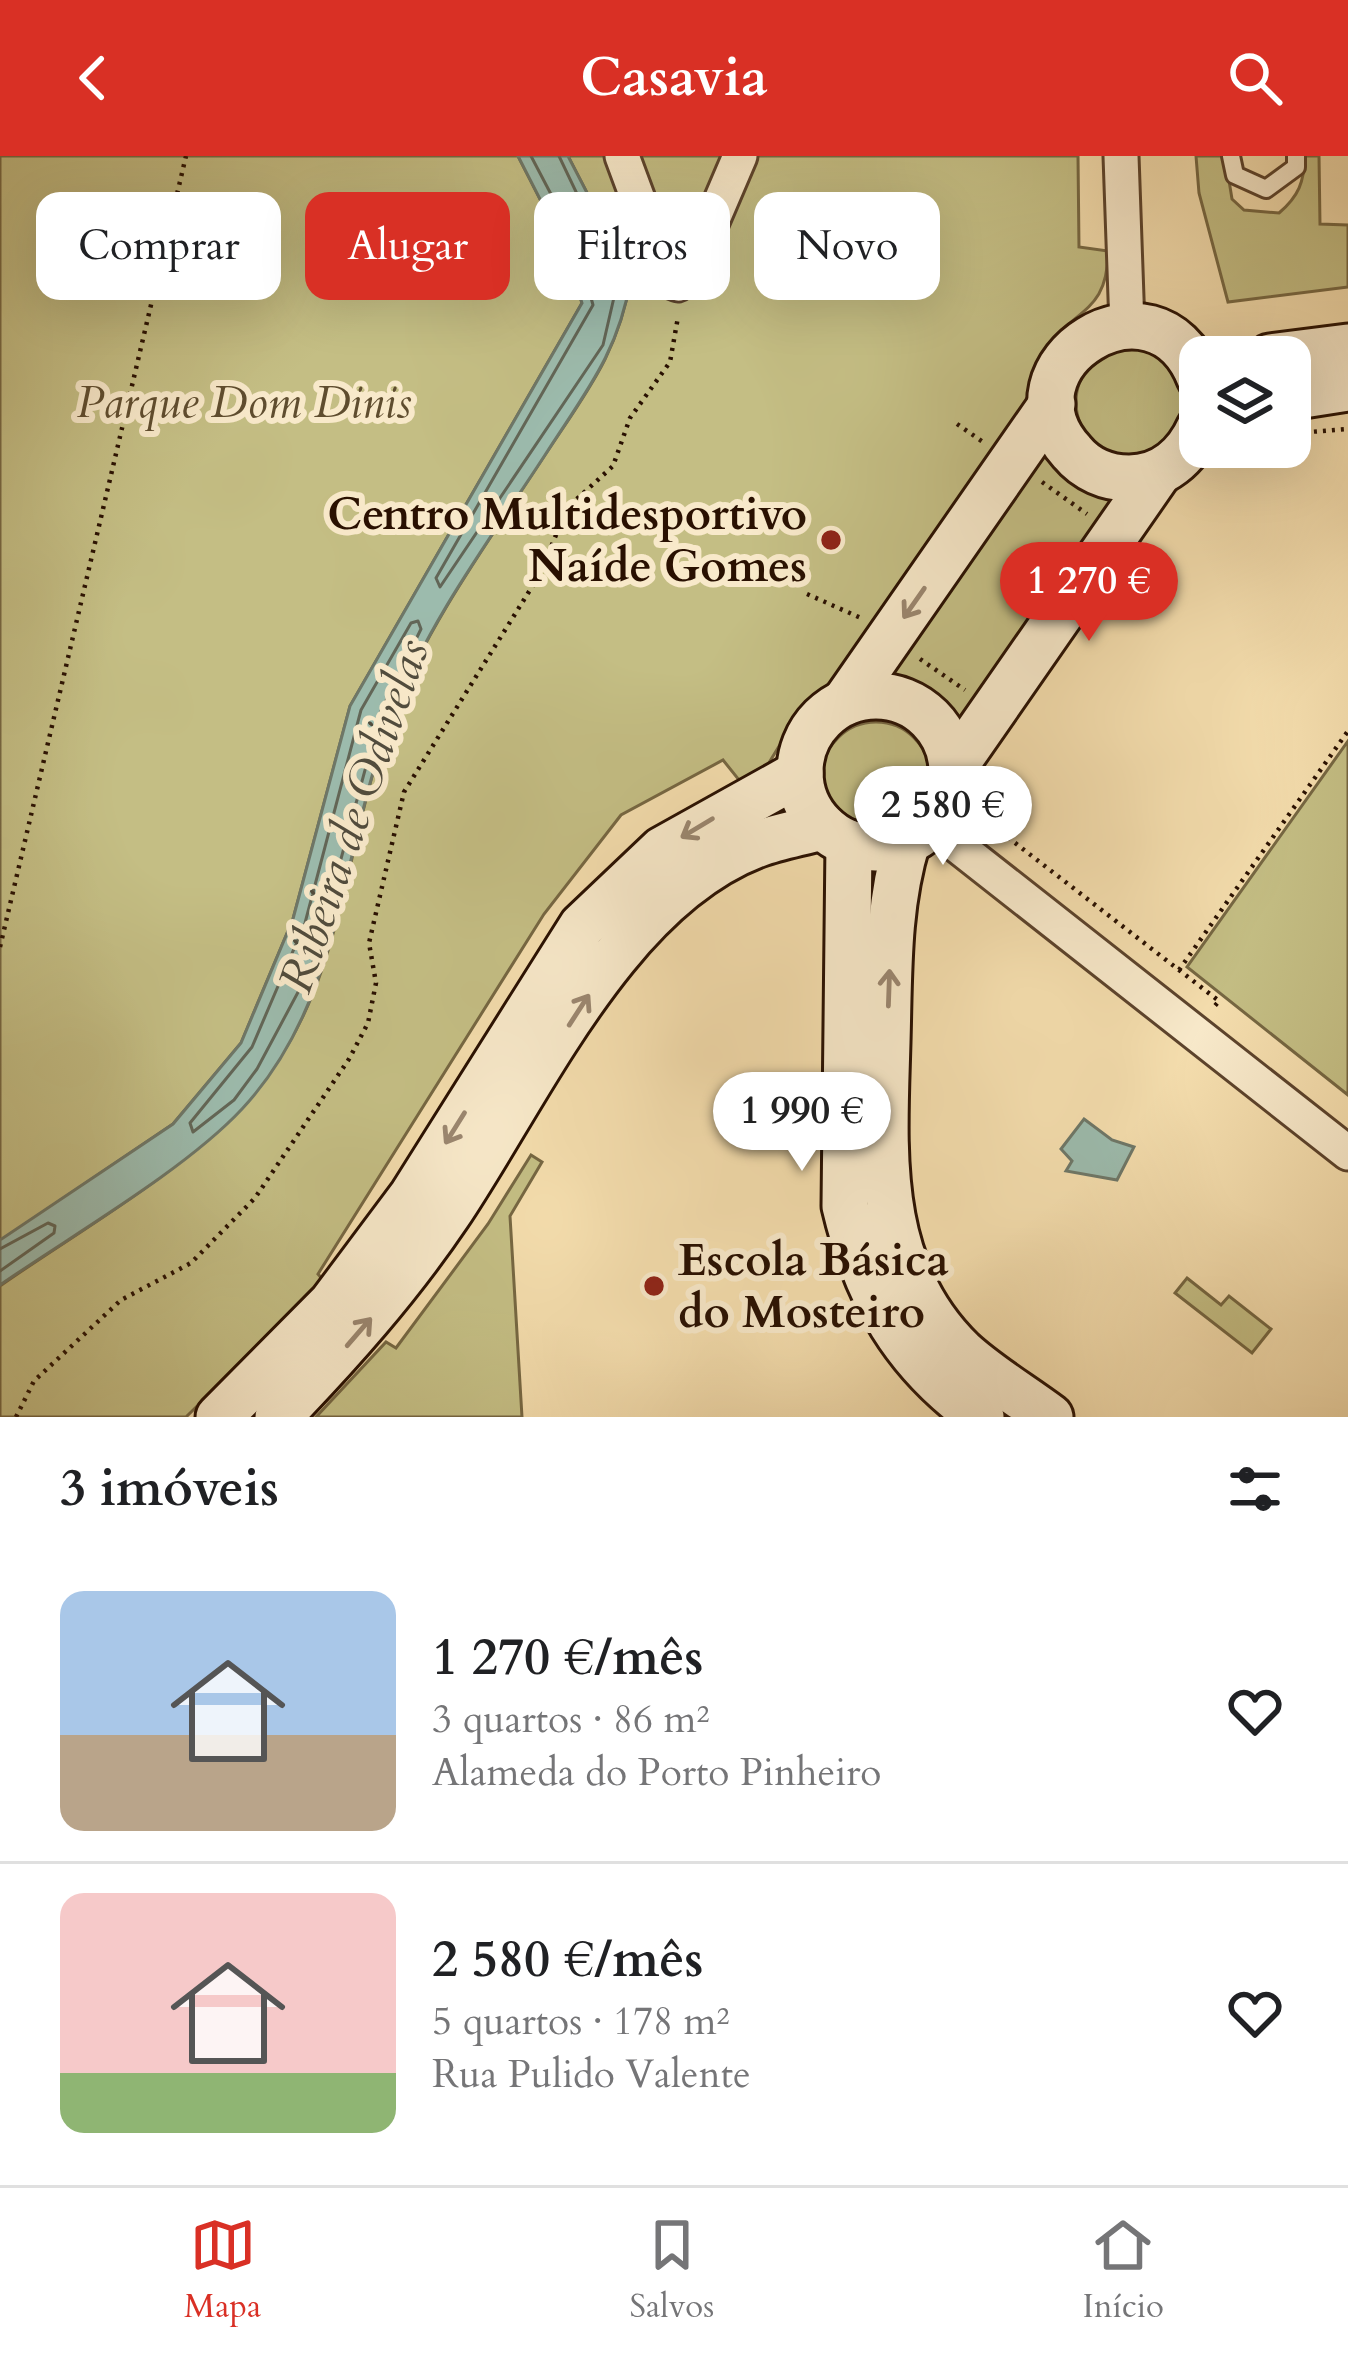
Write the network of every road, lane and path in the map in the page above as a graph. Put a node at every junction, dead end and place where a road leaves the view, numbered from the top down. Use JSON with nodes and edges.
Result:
{"nodes":[{"id":1,"x":187,"y":156,"type":"edge"},
{"id":2,"x":622,"y":156,"type":"edge"},
{"id":3,"x":740,"y":156,"type":"edge"},
{"id":4,"x":1121,"y":156,"type":"edge"},
{"id":5,"x":1232,"y":156,"type":"edge"},
{"id":6,"x":1296,"y":156,"type":"edge"},
{"id":7,"x":635,"y":192,"type":"edge"},
{"id":8,"x":724,"y":192,"type":"edge"},
{"id":9,"x":681,"y":300,"type":"edge"},
{"id":10,"x":1126,"y":326,"type":"junction"},
{"id":11,"x":1179,"y":345,"type":"edge"},
{"id":12,"x":1348,"y":346,"type":"edge"},
{"id":13,"x":1311,"y":351,"type":"edge"},
{"id":14,"x":1348,"y":388,"type":"edge"},
{"id":15,"x":1311,"y":394,"type":"edge"},
{"id":16,"x":1052,"y":404,"type":"junction"},
{"id":17,"x":1179,"y":458,"type":"edge"},
{"id":18,"x":1159,"y":472,"type":"junction"},
{"id":19,"x":845,"y":702,"type":"junction"},
{"id":20,"x":1348,"y":731,"type":"edge"},
{"id":21,"x":952,"y":770,"type":"junction"},
{"id":22,"x":800,"y":773,"type":"junction"},
{"id":23,"x":919,"y":833,"type":"junction"},
{"id":24,"x":836,"y":835,"type":"junction"},
{"id":25,"x":977,"y":862,"type":"junction"},
{"id":26,"x":0,"y":947,"type":"edge"},
{"id":27,"x":1179,"y":970,"type":"junction"},
{"id":28,"x":1194,"y":1034,"type":"junction"},
{"id":29,"x":1348,"y":1154,"type":"edge"},
{"id":30,"x":16,"y":1417,"type":"edge"},
{"id":31,"x":219,"y":1417,"type":"edge"},
{"id":32,"x":278,"y":1417,"type":"edge"},
{"id":33,"x":981,"y":1417,"type":"edge"},
{"id":34,"x":1050,"y":1417,"type":"edge"}],
"edges":[{"from":1,"to":26,"type":"path"},
{"from":2,"to":7,"type":"street"},
{"from":3,"to":8,"type":"street"},
{"from":4,"to":10,"type":"street"},
{"from":5,"to":6,"type":"lane"},
{"from":9,"to":30,"type":"path"},
{"from":10,"to":11,"type":"main road"},
{"from":10,"to":16,"type":"main road"},
{"from":12,"to":13,"type":"main road"},
{"from":14,"to":15,"type":"main road"},
{"from":16,"to":18,"type":"main road"},
{"from":16,"to":19,"type":"main road","one_way":true},
{"from":17,"to":18,"type":"main road"},
{"from":18,"to":21,"type":"main road"},
{"from":19,"to":21,"type":"main road"},
{"from":19,"to":22,"type":"main road"},
{"from":20,"to":27,"type":"path"},
{"from":21,"to":23,"type":"main road"},
{"from":22,"to":24,"type":"main road"},
{"from":22,"to":31,"type":"main road","one_way":true},
{"from":23,"to":24,"type":"main road"},
{"from":23,"to":25,"type":"street"},
{"from":34,"to":23,"type":"main road","one_way":true},
{"from":32,"to":24,"type":"main road","one_way":true},
{"from":24,"to":33,"type":"main road"},
{"from":25,"to":27,"type":"path"},
{"from":25,"to":28,"type":"street"},
{"from":27,"to":28,"type":"path"},
{"from":28,"to":29,"type":"street"}]}
